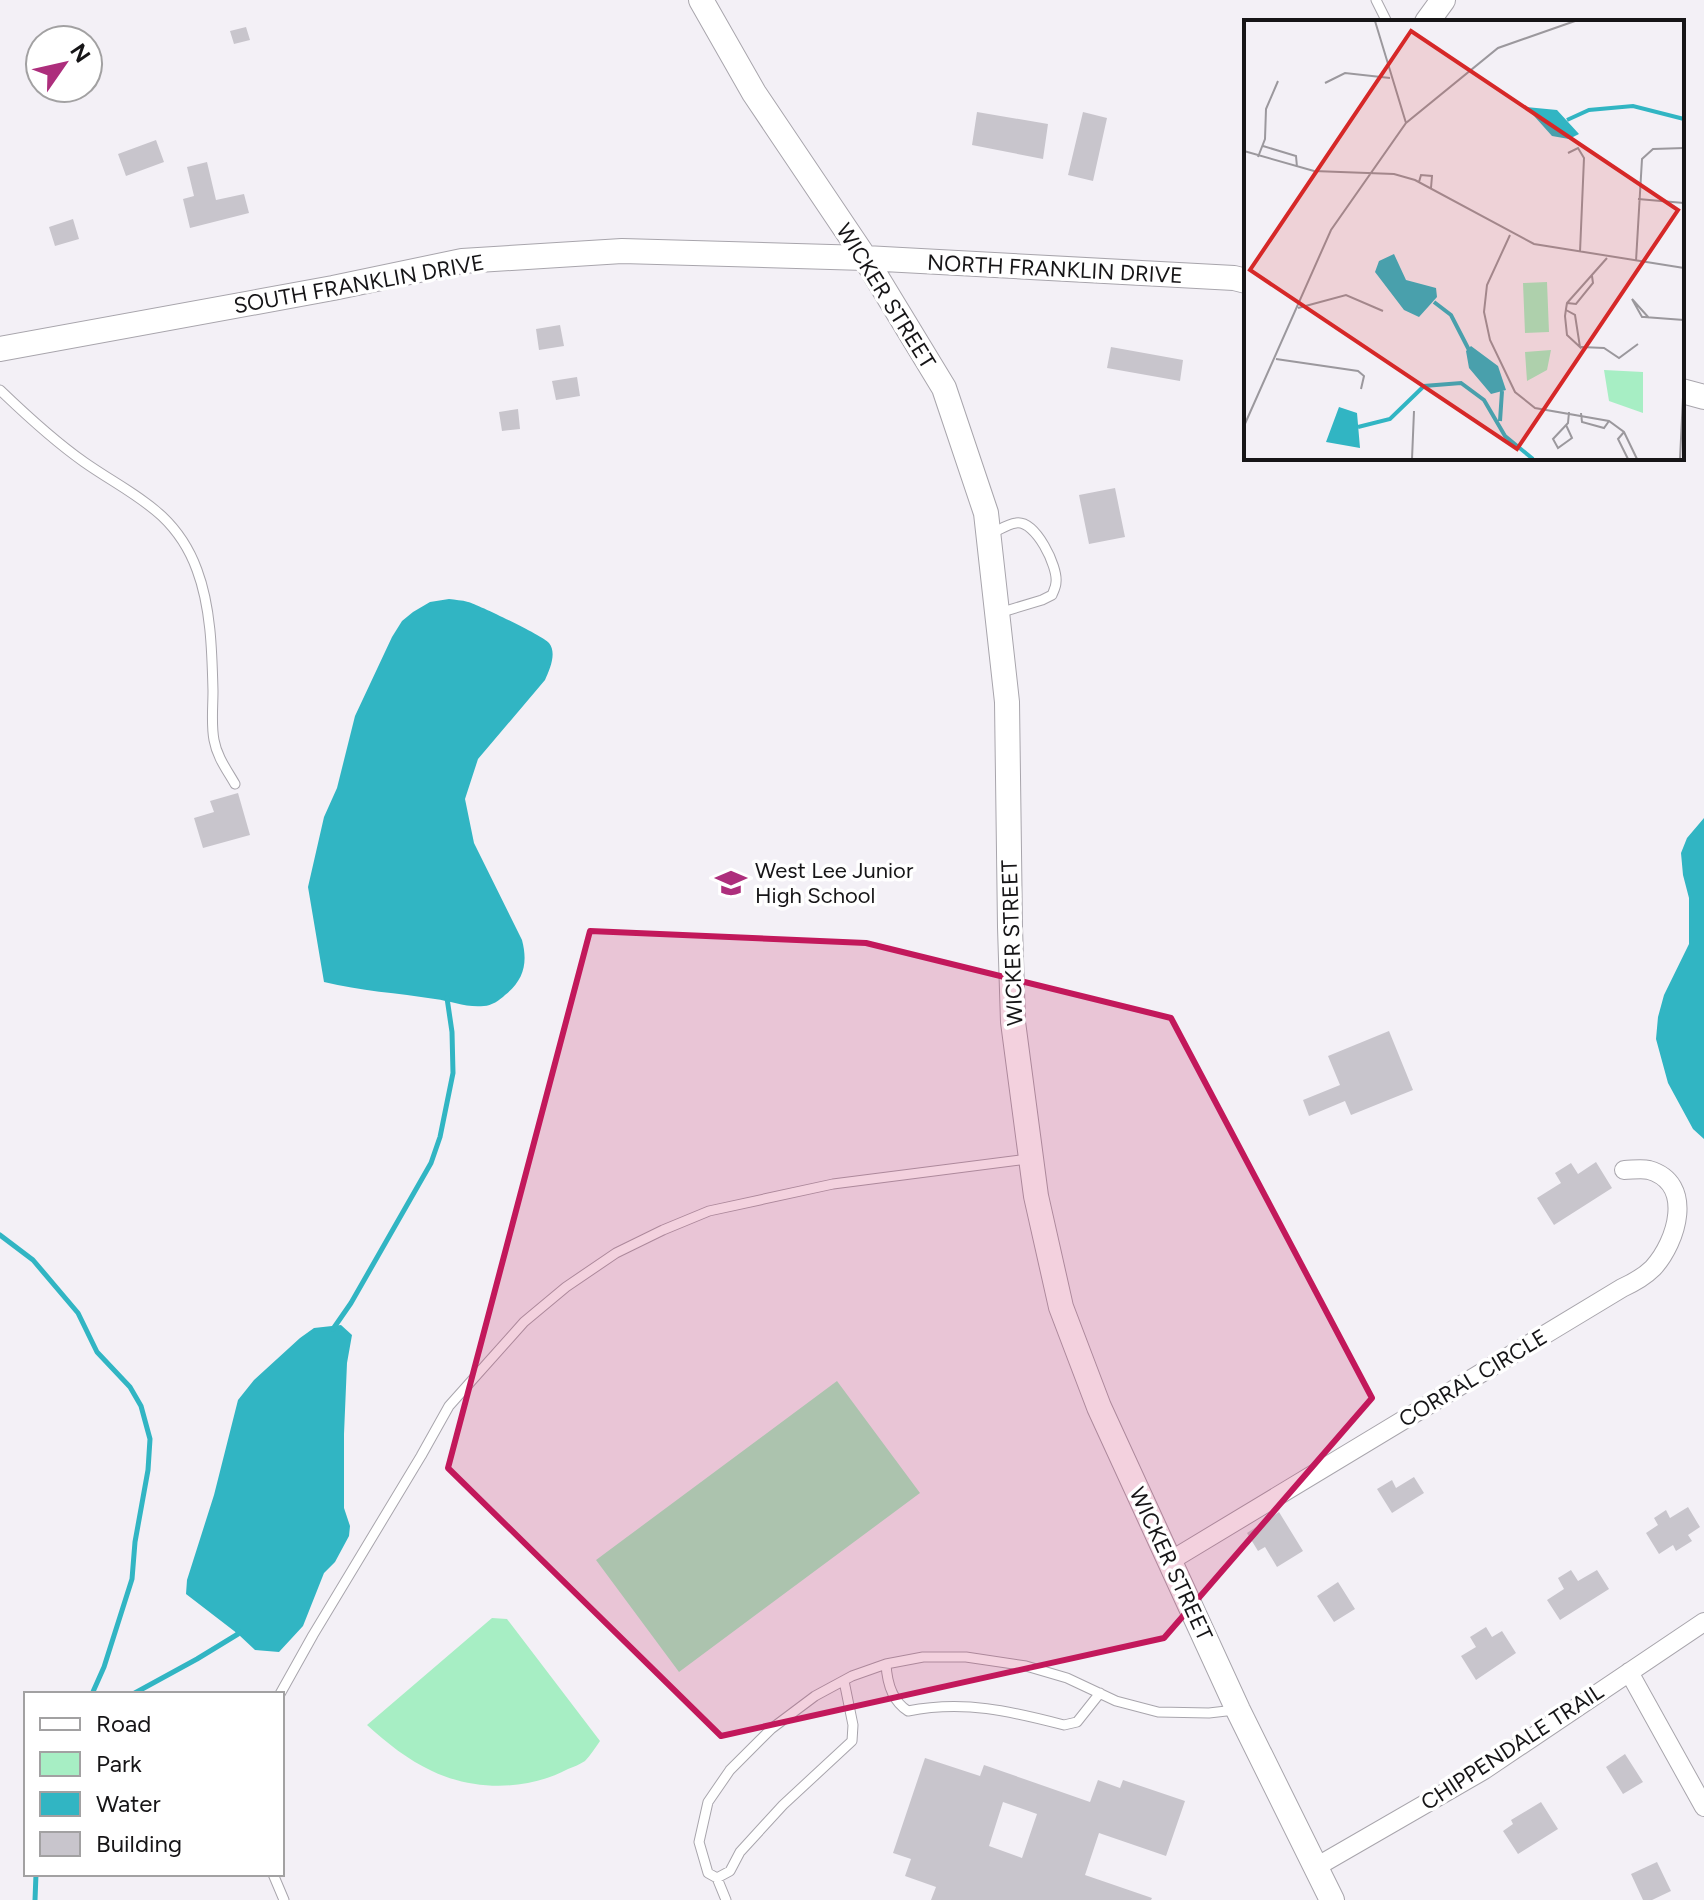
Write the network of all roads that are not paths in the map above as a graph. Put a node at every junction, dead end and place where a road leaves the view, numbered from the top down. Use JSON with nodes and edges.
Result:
{"nodes":[{"id":1,"x":701,"y":0,"type":"edge"},
{"id":2,"x":1376,"y":0,"type":"edge"},
{"id":3,"x":1443,"y":0,"type":"edge"},
{"id":4,"x":1386,"y":20,"type":"edge"},
{"id":5,"x":1428,"y":20,"type":"edge"},
{"id":6,"x":865,"y":258,"type":"junction"},
{"id":7,"x":1242,"y":274,"type":"edge"},
{"id":8,"x":0,"y":349,"type":"edge"},
{"id":9,"x":0,"y":390,"type":"edge"},
{"id":10,"x":1684,"y":392,"type":"edge"},
{"id":11,"x":1704,"y":397,"type":"edge"},
{"id":12,"x":989,"y":534,"type":"junction"},
{"id":13,"x":997,"y":614,"type":"junction"},
{"id":14,"x":235,"y":784,"type":"dead end"},
{"id":15,"x":1031,"y":1159,"type":"junction"},
{"id":16,"x":1624,"y":1170,"type":"dead end"},
{"id":17,"x":1170,"y":1561,"type":"junction"},
{"id":18,"x":1704,"y":1622,"type":"edge"},
{"id":19,"x":886,"y":1664,"type":"junction"},
{"id":20,"x":1629,"y":1672,"type":"junction"},
{"id":21,"x":844,"y":1681,"type":"junction"},
{"id":22,"x":281,"y":1692,"type":"edge"},
{"id":23,"x":1100,"y":1693,"type":"junction"},
{"id":24,"x":1238,"y":1710,"type":"junction"},
{"id":25,"x":1704,"y":1807,"type":"edge"},
{"id":26,"x":1316,"y":1867,"type":"junction"},
{"id":27,"x":274,"y":1876,"type":"edge"},
{"id":28,"x":717,"y":1878,"type":"junction"},
{"id":29,"x":284,"y":1900,"type":"edge"},
{"id":30,"x":726,"y":1900,"type":"edge"},
{"id":31,"x":1332,"y":1900,"type":"edge"}],
"edges":[{"from":1,"to":6,"type":"main road","name":"WICKER STREET"},
{"from":2,"to":4,"type":"lane"},
{"from":3,"to":5,"type":"main road"},
{"from":6,"to":7,"type":"main road","name":"NORTH FRANKLIN DRIVE"},
{"from":6,"to":8,"type":"main road","name":"SOUTH FRANKLIN DRIVE"},
{"from":6,"to":12,"type":"main road","name":"WICKER STREET"},
{"from":9,"to":14,"type":"lane"},
{"from":10,"to":11,"type":"main road"},
{"from":12,"to":13,"type":"main road","name":"WICKER STREET"},
{"from":12,"to":13,"type":"lane"},
{"from":13,"to":15,"type":"main road","name":"WICKER STREET"},
{"from":15,"to":17,"type":"main road","name":"WICKER STREET"},
{"from":15,"to":22,"type":"lane"},
{"from":16,"to":17,"type":"street","name":"CORRAL CIRCLE"},
{"from":17,"to":24,"type":"main road","name":"WICKER STREET"},
{"from":18,"to":20,"type":"street","name":"CHIPPENDALE TRAIL"},
{"from":19,"to":21,"type":"lane"},
{"from":19,"to":23,"type":"lane"},
{"from":19,"to":23,"type":"lane"},
{"from":20,"to":25,"type":"street"},
{"from":20,"to":26,"type":"street","name":"CHIPPENDALE TRAIL"},
{"from":21,"to":28,"type":"lane"},
{"from":21,"to":28,"type":"lane"},
{"from":23,"to":24,"type":"lane"},
{"from":24,"to":26,"type":"main road","name":"WICKER STREET"},
{"from":26,"to":31,"type":"main road","name":"WICKER STREET"},
{"from":27,"to":29,"type":"lane"},
{"from":28,"to":30,"type":"lane"}]}
